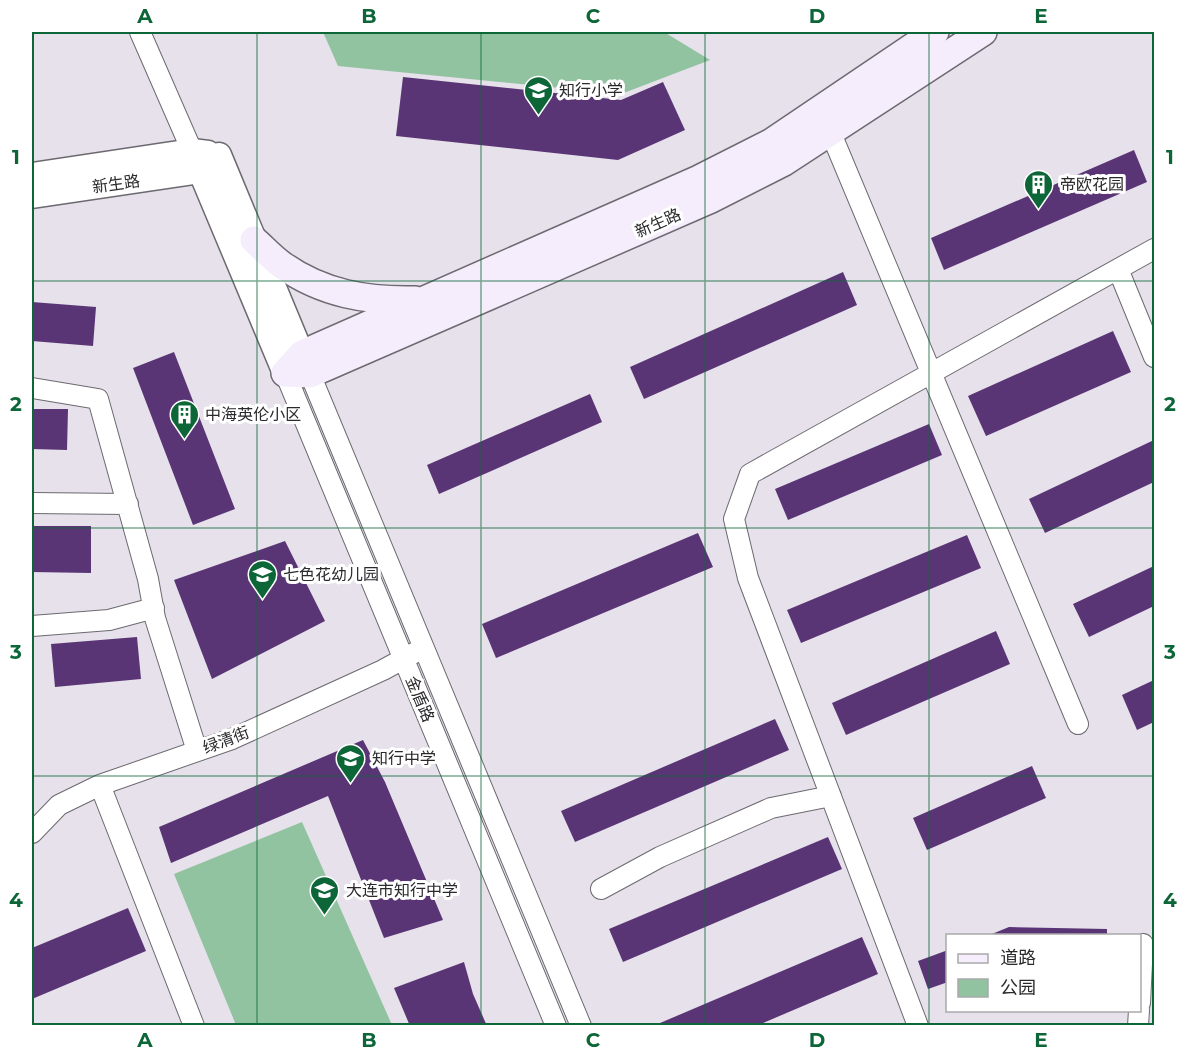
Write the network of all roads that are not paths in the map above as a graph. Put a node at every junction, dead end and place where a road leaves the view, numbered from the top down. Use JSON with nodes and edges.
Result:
{"nodes":[{"id":1,"x":140,"y":32,"type":"edge"},
{"id":2,"x":935,"y":32,"type":"edge"},
{"id":3,"x":983,"y":32,"type":"edge"},
{"id":4,"x":826,"y":120,"type":"junction"},
{"id":5,"x":196,"y":161,"type":"junction"},
{"id":6,"x":32,"y":175,"type":"edge"},
{"id":7,"x":32,"y":196,"type":"edge"},
{"id":8,"x":254,"y":240,"type":"junction"},
{"id":9,"x":1155,"y":249,"type":"edge"},
{"id":10,"x":1118,"y":269,"type":"junction"},
{"id":11,"x":426,"y":300,"type":"junction"},
{"id":12,"x":1155,"y":357,"type":"edge"},
{"id":13,"x":299,"y":367,"type":"junction"},
{"id":14,"x":932,"y":373,"type":"junction"},
{"id":15,"x":32,"y":388,"type":"edge"},
{"id":16,"x":32,"y":503,"type":"edge"},
{"id":17,"x":128,"y":504,"type":"junction"},
{"id":18,"x":154,"y":608,"type":"junction"},
{"id":19,"x":32,"y":626,"type":"edge"},
{"id":20,"x":424,"y":647,"type":"junction"},
{"id":21,"x":404,"y":658,"type":"junction"},
{"id":22,"x":1078,"y":724,"type":"dead end"},
{"id":23,"x":197,"y":751,"type":"junction"},
{"id":24,"x":100,"y":785,"type":"junction"},
{"id":25,"x":831,"y":796,"type":"junction"},
{"id":26,"x":58,"y":805,"type":"junction"},
{"id":27,"x":32,"y":820,"type":"edge"},
{"id":28,"x":32,"y":833,"type":"edge"},
{"id":29,"x":601,"y":889,"type":"dead end"},
{"id":30,"x":1143,"y":944,"type":"dead end"},
{"id":31,"x":1141,"y":984,"type":"edge"},
{"id":32,"x":194,"y":1026,"type":"edge"},
{"id":33,"x":556,"y":1026,"type":"edge"},
{"id":34,"x":581,"y":1026,"type":"edge"},
{"id":35,"x":918,"y":1026,"type":"edge"}],
"edges":[{"from":1,"to":5,"type":"street"},
{"from":2,"to":4,"type":"main road","name":"新生路"},
{"from":3,"to":4,"type":"main road","name":"新生路"},
{"from":4,"to":11,"type":"main road","name":"新生路"},
{"from":4,"to":13,"type":"main road","name":"新生路"},
{"from":4,"to":14,"type":"street"},
{"from":5,"to":6,"type":"street","name":"新生路"},
{"from":5,"to":7,"type":"street","name":"新生路"},
{"from":5,"to":8,"type":"street"},
{"from":5,"to":13,"type":"street"},
{"from":8,"to":11,"type":"main road"},
{"from":8,"to":13,"type":"street"},
{"from":9,"to":10,"type":"street"},
{"from":10,"to":12,"type":"street"},
{"from":10,"to":14,"type":"street"},
{"from":11,"to":13,"type":"main road","name":"新生路"},
{"from":13,"to":20,"type":"street","name":"金盾路"},
{"from":13,"to":21,"type":"street","name":"金盾路"},
{"from":14,"to":22,"type":"street"},
{"from":14,"to":25,"type":"street"},
{"from":15,"to":17,"type":"street"},
{"from":16,"to":17,"type":"street"},
{"from":17,"to":18,"type":"street"},
{"from":18,"to":19,"type":"street"},
{"from":18,"to":23,"type":"street"},
{"from":20,"to":21,"type":"street","name":"绿清街"},
{"from":20,"to":34,"type":"street","name":"金盾路"},
{"from":21,"to":23,"type":"street","name":"绿清街"},
{"from":21,"to":33,"type":"street","name":"金盾路"},
{"from":23,"to":24,"type":"street","name":"绿清街"},
{"from":24,"to":26,"type":"street","name":"绿清街"},
{"from":24,"to":32,"type":"street"},
{"from":25,"to":29,"type":"street"},
{"from":25,"to":35,"type":"street"},
{"from":26,"to":27,"type":"street"},
{"from":26,"to":28,"type":"street","name":"绿清街"},
{"from":30,"to":31,"type":"street"}]}
